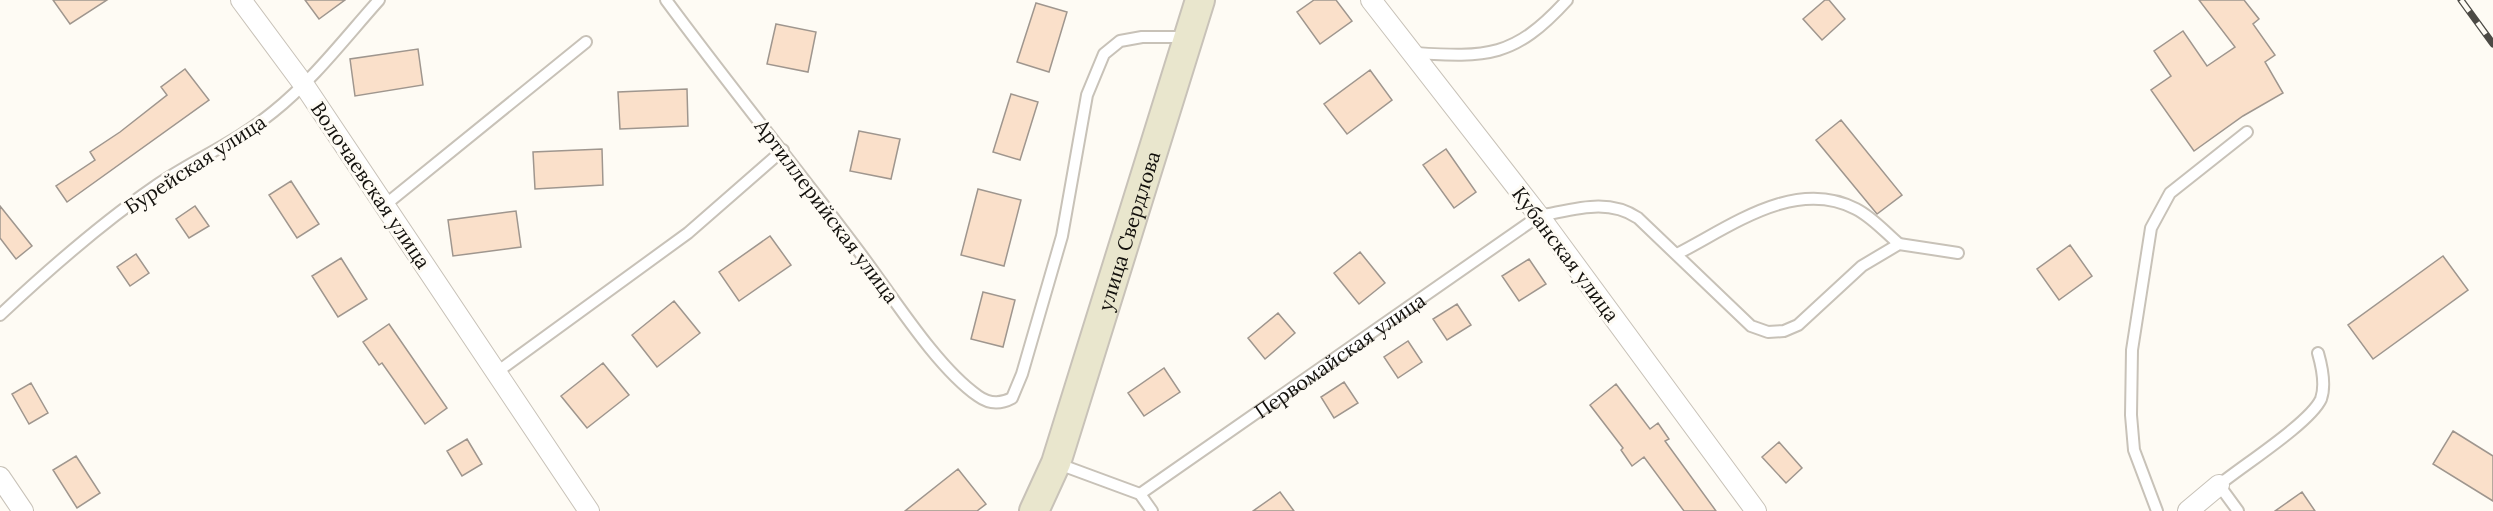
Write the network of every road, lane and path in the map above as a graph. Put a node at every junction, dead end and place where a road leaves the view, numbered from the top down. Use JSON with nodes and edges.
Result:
{"nodes":[{"id":1,"x":241,"y":0,"type":"edge"},
{"id":2,"x":380,"y":0,"type":"edge"},
{"id":3,"x":666,"y":0,"type":"edge"},
{"id":4,"x":1200,"y":0,"type":"edge"},
{"id":5,"x":1371,"y":0,"type":"edge"},
{"id":6,"x":1567,"y":0,"type":"edge"},
{"id":7,"x":1188,"y":37,"type":"junction"},
{"id":8,"x":586,"y":42,"type":"dead end"},
{"id":9,"x":1412,"y":53,"type":"junction"},
{"id":10,"x":304,"y":86,"type":"junction"},
{"id":11,"x":2247,"y":132,"type":"dead end"},
{"id":12,"x":783,"y":150,"type":"junction"},
{"id":13,"x":385,"y":206,"type":"junction"},
{"id":14,"x":1539,"y":216,"type":"junction"},
{"id":15,"x":1899,"y":244,"type":"junction"},
{"id":16,"x":1958,"y":253,"type":"dead end"},
{"id":17,"x":1677,"y":255,"type":"junction"},
{"id":18,"x":0,"y":315,"type":"edge"},
{"id":19,"x":2318,"y":353,"type":"dead end"},
{"id":20,"x":497,"y":372,"type":"junction"},
{"id":21,"x":1056,"y":463,"type":"junction"},
{"id":22,"x":0,"y":477,"type":"edge"},
{"id":23,"x":2218,"y":485,"type":"junction"},
{"id":24,"x":1140,"y":494,"type":"junction"},
{"id":25,"x":23,"y":511,"type":"edge"},
{"id":26,"x":589,"y":511,"type":"edge"},
{"id":27,"x":1034,"y":511,"type":"edge"},
{"id":28,"x":1152,"y":511,"type":"edge"},
{"id":29,"x":1756,"y":511,"type":"edge"},
{"id":30,"x":2157,"y":511,"type":"edge"},
{"id":31,"x":2188,"y":511,"type":"edge"},
{"id":32,"x":2238,"y":511,"type":"edge"}],
"edges":[{"from":1,"to":10,"type":"street","name":"Волочаевская улица"},
{"from":2,"to":10,"type":"lane","name":"Бурейская улица"},
{"from":3,"to":12,"type":"lane","name":"Артиллерийская улица"},
{"from":4,"to":7,"type":"main road","name":"улица Свердлова"},
{"from":5,"to":9,"type":"street","name":"Кубанская улица"},
{"from":6,"to":9,"type":"lane"},
{"from":7,"to":12,"type":"lane","name":"Артиллерийская улица"},
{"from":7,"to":21,"type":"main road","name":"улица Свердлова"},
{"from":8,"to":13,"type":"lane"},
{"from":9,"to":14,"type":"street","name":"Кубанская улица"},
{"from":10,"to":13,"type":"street","name":"Волочаевская улица"},
{"from":10,"to":18,"type":"lane","name":"Бурейская улица"},
{"from":11,"to":30,"type":"lane"},
{"from":12,"to":20,"type":"lane"},
{"from":13,"to":20,"type":"street","name":"Волочаевская улица"},
{"from":14,"to":17,"type":"lane"},
{"from":14,"to":24,"type":"lane","name":"Первомайская улица"},
{"from":14,"to":29,"type":"street","name":"Кубанская улица"},
{"from":15,"to":16,"type":"lane"},
{"from":15,"to":17,"type":"lane"},
{"from":15,"to":17,"type":"lane"},
{"from":19,"to":23,"type":"lane"},
{"from":20,"to":26,"type":"street","name":"Волочаевская улица"},
{"from":21,"to":24,"type":"lane"},
{"from":21,"to":27,"type":"main road"},
{"from":22,"to":25,"type":"street"},
{"from":23,"to":31,"type":"street"},
{"from":23,"to":32,"type":"lane"},
{"from":24,"to":28,"type":"lane"}]}
